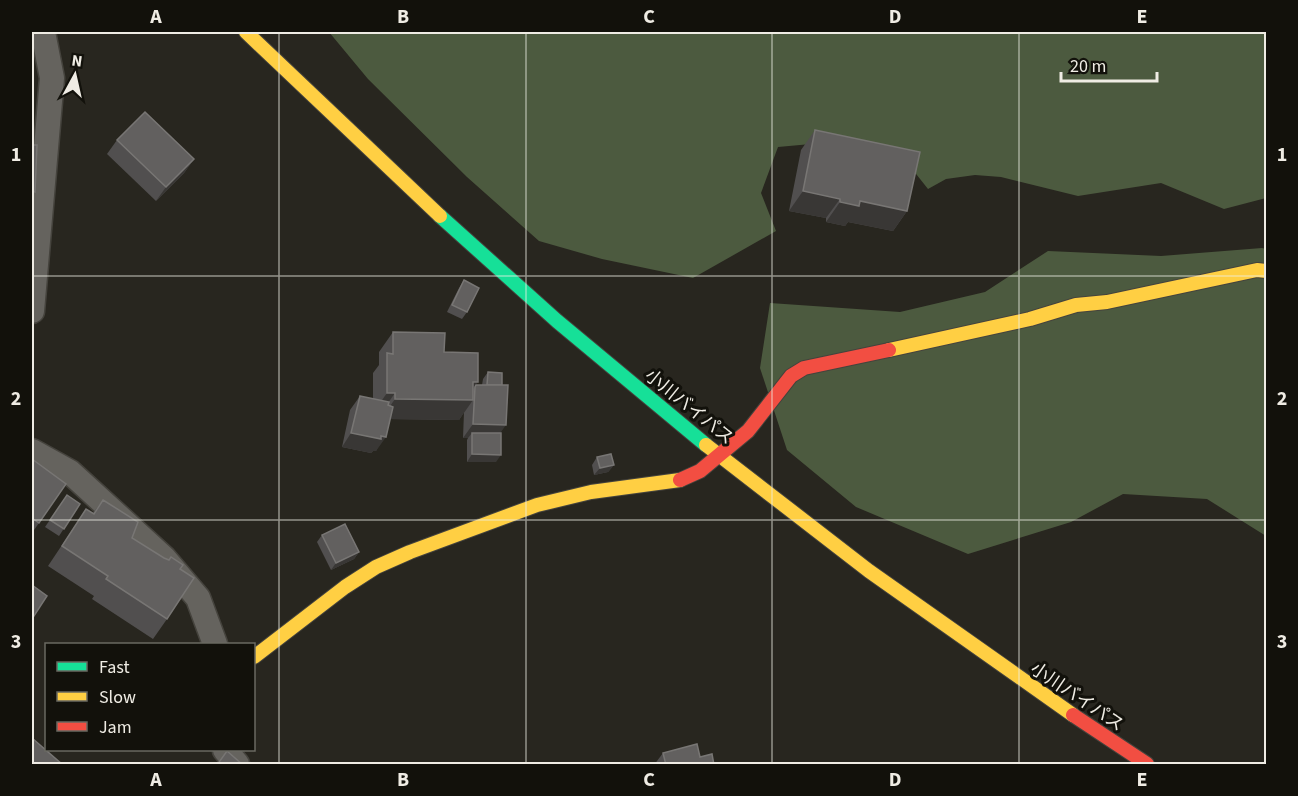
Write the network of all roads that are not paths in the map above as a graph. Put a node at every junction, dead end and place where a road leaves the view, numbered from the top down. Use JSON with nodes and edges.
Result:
{"nodes":[{"id":1,"x":44,"y":32,"type":"edge"},
{"id":2,"x":246,"y":32,"type":"edge"},
{"id":3,"x":1266,"y":271,"type":"edge"},
{"id":4,"x":32,"y":311,"type":"edge"},
{"id":5,"x":32,"y":451,"type":"edge"},
{"id":6,"x":720,"y":456,"type":"junction"},
{"id":7,"x":214,"y":643,"type":"edge"},
{"id":8,"x":255,"y":656,"type":"edge"},
{"id":9,"x":226,"y":751,"type":"edge"},
{"id":10,"x":237,"y":765,"type":"edge"},
{"id":11,"x":1147,"y":765,"type":"edge"}],
"edges":[{"from":1,"to":4,"type":"street"},
{"from":2,"to":6,"type":"main road","name":"小川バイパス"},
{"from":3,"to":6,"type":"main road"},
{"from":5,"to":7,"type":"street"},
{"from":6,"to":8,"type":"main road"},
{"from":6,"to":11,"type":"main road","name":"小川バイパス"},
{"from":9,"to":10,"type":"street"}]}
